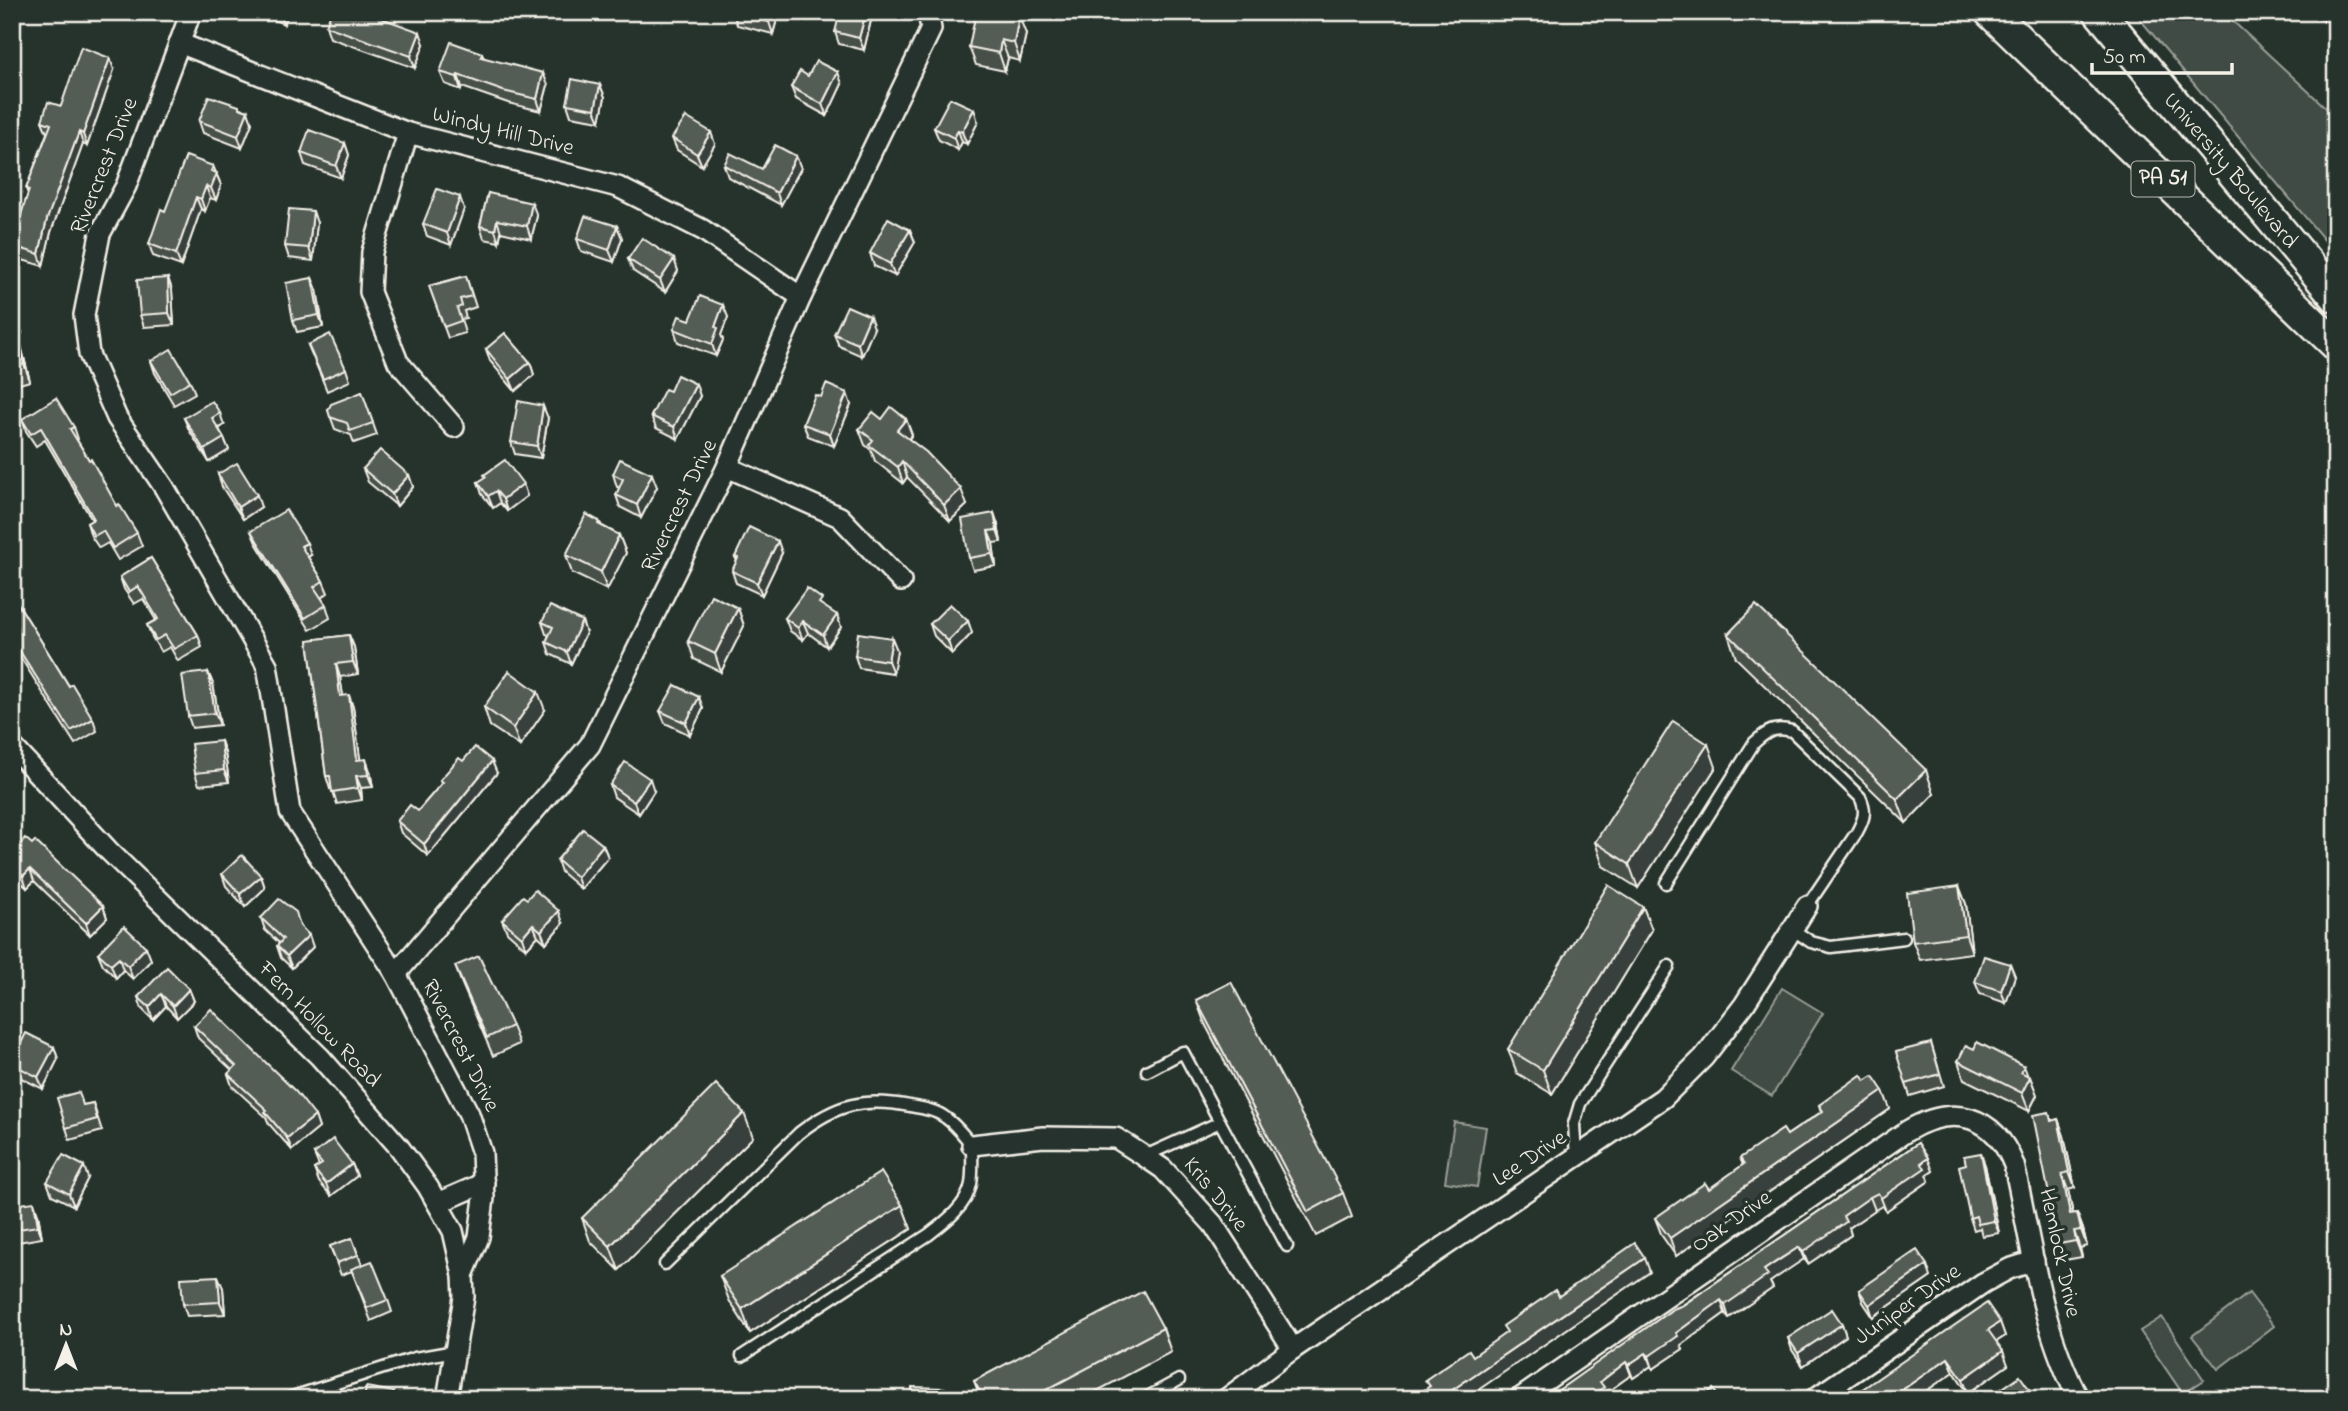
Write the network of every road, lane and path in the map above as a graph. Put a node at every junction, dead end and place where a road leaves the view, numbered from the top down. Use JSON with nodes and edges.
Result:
{"nodes":[{"id":1,"x":191,"y":12,"type":"edge"},
{"id":2,"x":928,"y":12,"type":"edge"},
{"id":3,"x":1990,"y":12,"type":"edge"},
{"id":4,"x":2017,"y":12,"type":"edge"},
{"id":5,"x":2099,"y":12,"type":"edge"},
{"id":6,"x":179,"y":43,"type":"junction"},
{"id":7,"x":408,"y":133,"type":"junction"},
{"id":8,"x":800,"y":297,"type":"junction"},
{"id":9,"x":2336,"y":297,"type":"edge"},
{"id":10,"x":2336,"y":317,"type":"edge"},
{"id":11,"x":2336,"y":345,"type":"edge"},
{"id":12,"x":454,"y":427,"type":"dead end"},
{"id":13,"x":727,"y":467,"type":"junction"},
{"id":14,"x":901,"y":581,"type":"dead end"},
{"id":15,"x":13,"y":749,"type":"edge"},
{"id":16,"x":1665,"y":883,"type":"dead end"},
{"id":17,"x":1807,"y":906,"type":"joint"},
{"id":18,"x":1793,"y":929,"type":"junction"},
{"id":19,"x":1905,"y":938,"type":"dead end"},
{"id":20,"x":1669,"y":966,"type":"dead end"},
{"id":21,"x":396,"y":974,"type":"junction"},
{"id":22,"x":1147,"y":1071,"type":"dead end"},
{"id":23,"x":1220,"y":1122,"type":"junction"},
{"id":24,"x":1983,"y":1124,"type":"joint"},
{"id":25,"x":972,"y":1145,"type":"junction"},
{"id":26,"x":1144,"y":1156,"type":"junction"},
{"id":27,"x":1576,"y":1158,"type":"junction"},
{"id":28,"x":484,"y":1183,"type":"junction"},
{"id":29,"x":438,"y":1203,"type":"junction"},
{"id":30,"x":1287,"y":1246,"type":"dead end"},
{"id":31,"x":2034,"y":1261,"type":"junction"},
{"id":32,"x":665,"y":1264,"type":"dead end"},
{"id":33,"x":464,"y":1275,"type":"junction"},
{"id":34,"x":1293,"y":1349,"type":"junction"},
{"id":35,"x":456,"y":1351,"type":"junction"},
{"id":36,"x":741,"y":1356,"type":"dead end"},
{"id":37,"x":1180,"y":1380,"type":"dead end"},
{"id":38,"x":286,"y":1399,"type":"edge"},
{"id":39,"x":447,"y":1399,"type":"edge"},
{"id":40,"x":1144,"y":1399,"type":"edge"},
{"id":41,"x":1226,"y":1399,"type":"edge"},
{"id":42,"x":1519,"y":1399,"type":"edge"},
{"id":43,"x":1814,"y":1399,"type":"edge"},
{"id":44,"x":2079,"y":1399,"type":"edge"}],
"edges":[{"from":1,"to":6,"type":"street","name":"Rivercrest Drive"},
{"from":2,"to":8,"type":"street","name":"Rivercrest Drive"},
{"from":3,"to":11,"type":"main road","name":"University Boulevard","number":"PA 51"},
{"from":4,"to":10,"type":"main road"},
{"from":5,"to":9,"type":"main road","name":"University Boulevard","number":"PA 51"},
{"from":6,"to":7,"type":"street","name":"Windy Hill Drive"},
{"from":6,"to":21,"type":"street","name":"Rivercrest Drive"},
{"from":7,"to":8,"type":"street","name":"Windy Hill Drive"},
{"from":7,"to":12,"type":"street"},
{"from":8,"to":13,"type":"street","name":"Rivercrest Drive"},
{"from":13,"to":14,"type":"street"},
{"from":13,"to":21,"type":"street","name":"Rivercrest Drive"},
{"from":15,"to":29,"type":"street","name":"Fern Hollow Road"},
{"from":16,"to":17,"type":"lane"},
{"from":17,"to":18,"type":"street","name":"Lee Drive"},
{"from":18,"to":19,"type":"lane"},
{"from":18,"to":27,"type":"street","name":"Lee Drive"},
{"from":20,"to":27,"type":"lane"},
{"from":21,"to":28,"type":"street","name":"Rivercrest Drive"},
{"from":22,"to":23,"type":"lane"},
{"from":23,"to":26,"type":"lane"},
{"from":23,"to":30,"type":"lane"},
{"from":24,"to":31,"type":"street","name":"Hemlock Drive"},
{"from":24,"to":42,"type":"street","name":"Oak Drive"},
{"from":25,"to":26,"type":"street","name":"Kris Drive"},
{"from":25,"to":32,"type":"lane"},
{"from":25,"to":36,"type":"lane"},
{"from":26,"to":34,"type":"street","name":"Kris Drive"},
{"from":27,"to":34,"type":"street","name":"Lee Drive"},
{"from":28,"to":29,"type":"street"},
{"from":28,"to":33,"type":"street","name":"Rivercrest Drive"},
{"from":29,"to":33,"type":"street","name":"Fern Hollow Road"},
{"from":31,"to":43,"type":"street","name":"Juniper Drive"},
{"from":31,"to":44,"type":"street","name":"Hemlock Drive"},
{"from":33,"to":35,"type":"street","name":"Fern Hollow Road"},
{"from":34,"to":41,"type":"street","name":"Lee Drive"},
{"from":35,"to":38,"type":"lane"},
{"from":35,"to":39,"type":"street","name":"Fern Hollow Road"},
{"from":37,"to":40,"type":"lane"}]}
